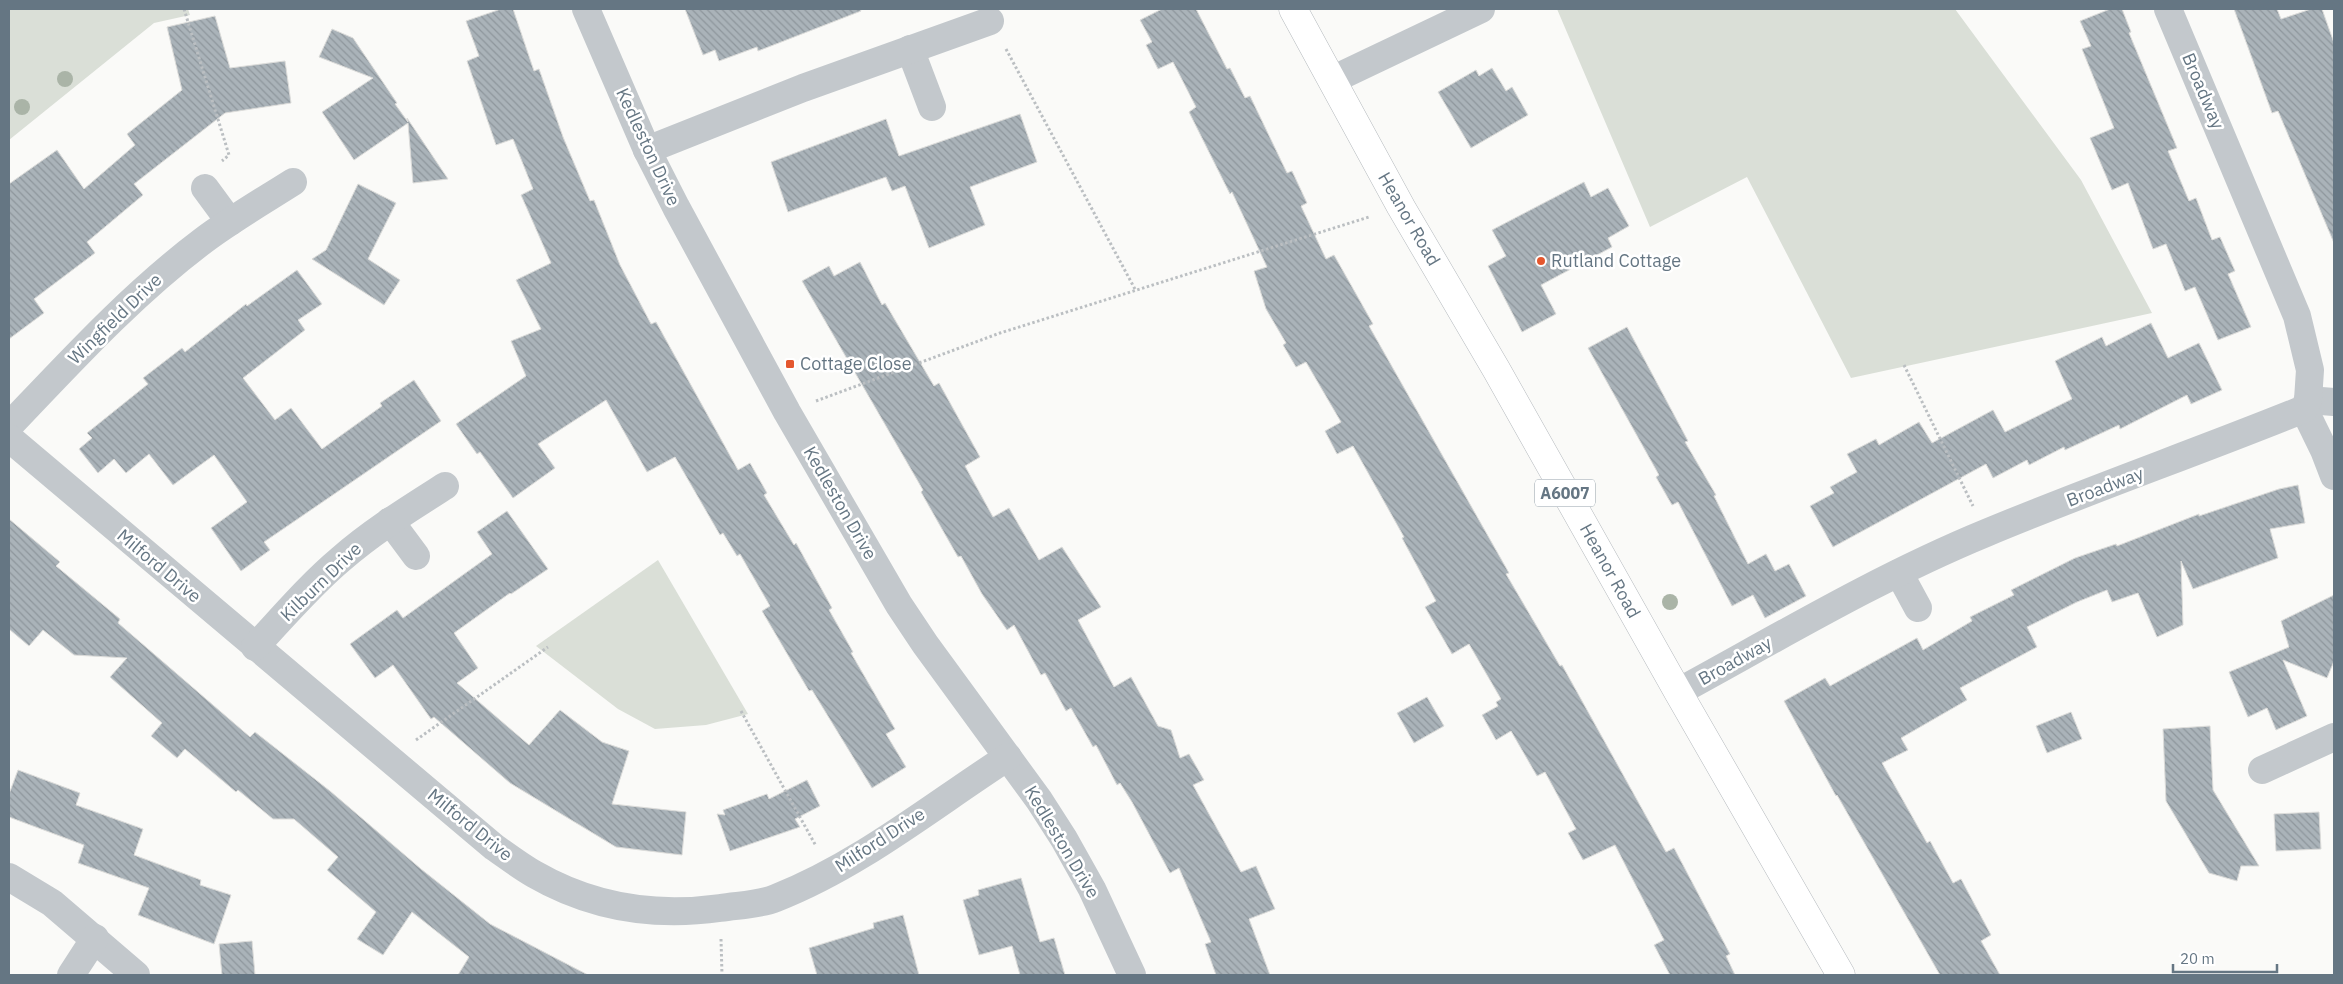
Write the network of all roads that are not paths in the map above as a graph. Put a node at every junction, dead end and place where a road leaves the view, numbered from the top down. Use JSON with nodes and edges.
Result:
{"nodes":[{"id":1,"x":586,"y":9,"type":"edge"},
{"id":2,"x":1293,"y":9,"type":"edge"},
{"id":3,"x":1481,"y":9,"type":"edge"},
{"id":4,"x":2168,"y":9,"type":"edge"},
{"id":5,"x":990,"y":21,"type":"road end"},
{"id":6,"x":910,"y":49,"type":"junction"},
{"id":7,"x":1332,"y":80,"type":"junction"},
{"id":8,"x":932,"y":107,"type":"dead end"},
{"id":9,"x":648,"y":150,"type":"junction"},
{"id":10,"x":293,"y":182,"type":"dead end"},
{"id":11,"x":205,"y":188,"type":"road end"},
{"id":12,"x":230,"y":222,"type":"junction"},
{"id":13,"x":2315,"y":404,"type":"edge"},
{"id":14,"x":9,"y":426,"type":"edge"},
{"id":15,"x":9,"y":438,"type":"edge"},
{"id":16,"x":2334,"y":476,"type":"edge"},
{"id":17,"x":445,"y":486,"type":"dead end"},
{"id":18,"x":390,"y":522,"type":"junction"},
{"id":19,"x":416,"y":556,"type":"dead end"},
{"id":20,"x":1899,"y":573,"type":"junction"},
{"id":21,"x":1918,"y":608,"type":"dead end"},
{"id":22,"x":255,"y":647,"type":"junction"},
{"id":23,"x":1678,"y":692,"type":"junction"},
{"id":24,"x":2334,"y":737,"type":"edge"},
{"id":25,"x":1008,"y":757,"type":"junction"},
{"id":26,"x":2262,"y":770,"type":"dead end"},
{"id":27,"x":9,"y":877,"type":"edge"},
{"id":28,"x":95,"y":938,"type":"junction"},
{"id":29,"x":71,"y":975,"type":"edge"},
{"id":30,"x":136,"y":975,"type":"edge"},
{"id":31,"x":1132,"y":975,"type":"edge"},
{"id":32,"x":1841,"y":975,"type":"edge"}],
"edges":[{"from":1,"to":9,"type":"street","name":"Kedleston Drive"},
{"from":2,"to":7,"type":"main road","name":"Heanor Road","number":"A6007"},
{"from":3,"to":7,"type":"street"},
{"from":4,"to":13,"type":"street","name":"Broadway"},
{"from":5,"to":6,"type":"street"},
{"from":6,"to":8,"type":"street"},
{"from":6,"to":9,"type":"street"},
{"from":7,"to":23,"type":"main road","name":"Heanor Road","number":"A6007"},
{"from":9,"to":25,"type":"street","name":"Kedleston Drive"},
{"from":10,"to":12,"type":"street","name":"Wingfield Drive"},
{"from":11,"to":12,"type":"street"},
{"from":12,"to":14,"type":"street","name":"Wingfield Drive"},
{"from":13,"to":16,"type":"street"},
{"from":13,"to":20,"type":"street","name":"Broadway"},
{"from":15,"to":22,"type":"street","name":"Milford Drive"},
{"from":17,"to":18,"type":"street","name":"Kilburn Drive"},
{"from":18,"to":19,"type":"street"},
{"from":18,"to":22,"type":"street","name":"Kilburn Drive"},
{"from":20,"to":21,"type":"street"},
{"from":20,"to":23,"type":"street","name":"Broadway"},
{"from":22,"to":25,"type":"street","name":"Milford Drive"},
{"from":23,"to":32,"type":"main road","name":"Heanor Road","number":"A6007"},
{"from":24,"to":26,"type":"street"},
{"from":25,"to":31,"type":"street","name":"Kedleston Drive"},
{"from":27,"to":28,"type":"street"},
{"from":28,"to":29,"type":"street"},
{"from":28,"to":30,"type":"street"}]}
